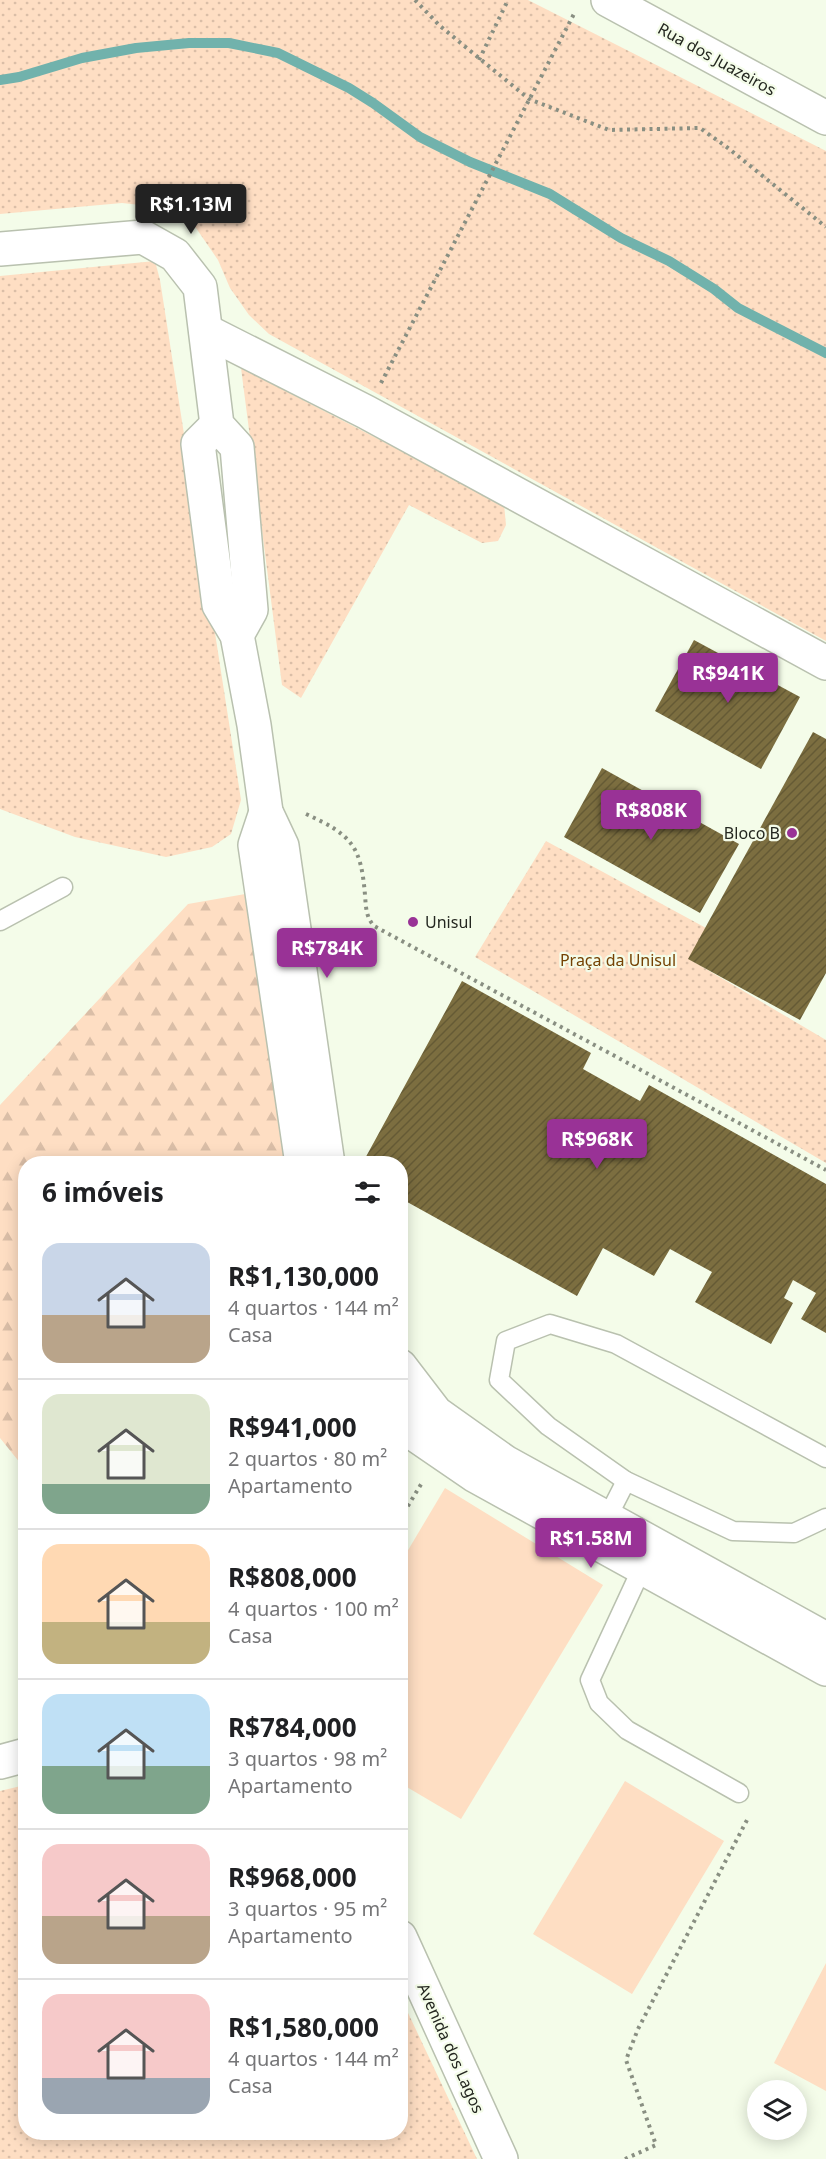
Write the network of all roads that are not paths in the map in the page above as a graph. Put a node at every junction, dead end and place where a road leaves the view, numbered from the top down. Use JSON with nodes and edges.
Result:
{"nodes":[{"id":1,"x":608,"y":0,"type":"edge"},
{"id":2,"x":826,"y":118,"type":"edge"},
{"id":3,"x":0,"y":249,"type":"edge"},
{"id":4,"x":206,"y":331,"type":"junction"},
{"id":5,"x":826,"y":663,"type":"edge"},
{"id":6,"x":266,"y":812,"type":"junction"},
{"id":7,"x":63,"y":887,"type":"dead end"},
{"id":8,"x":0,"y":921,"type":"edge"},
{"id":9,"x":301,"y":1156,"type":"edge"},
{"id":10,"x":327,"y":1156,"type":"edge"},
{"id":11,"x":408,"y":1376,"type":"edge"},
{"id":12,"x":408,"y":1425,"type":"edge"},
{"id":13,"x":826,"y":1458,"type":"edge"},
{"id":14,"x":626,"y":1481,"type":"junction"},
{"id":15,"x":826,"y":1518,"type":"edge"},
{"id":16,"x":601,"y":1529,"type":"junction"},
{"id":17,"x":642,"y":1568,"type":"junction"},
{"id":18,"x":826,"y":1639,"type":"edge"},
{"id":19,"x":826,"y":1669,"type":"edge"},
{"id":20,"x":18,"y":1757,"type":"edge"},
{"id":21,"x":0,"y":1762,"type":"edge"},
{"id":22,"x":739,"y":1793,"type":"dead end"},
{"id":23,"x":408,"y":1954,"type":"edge"},
{"id":24,"x":501,"y":2159,"type":"edge"}],
"edges":[{"from":1,"to":2,"type":"street","name":"Rua dos Juazeiros"},
{"from":3,"to":4,"type":"street"},
{"from":4,"to":5,"type":"street"},
{"from":4,"to":6,"type":"street"},
{"from":6,"to":9,"type":"street"},
{"from":6,"to":10,"type":"street"},
{"from":7,"to":8,"type":"lane"},
{"from":11,"to":16,"type":"street"},
{"from":12,"to":16,"type":"street"},
{"from":13,"to":14,"type":"lane"},
{"from":14,"to":15,"type":"lane"},
{"from":14,"to":16,"type":"lane"},
{"from":16,"to":17,"type":"street"},
{"from":16,"to":18,"type":"street"},
{"from":17,"to":19,"type":"street"},
{"from":17,"to":22,"type":"lane"},
{"from":20,"to":21,"type":"street"},
{"from":23,"to":24,"type":"street","name":"Avenida dos Lagos"}]}
